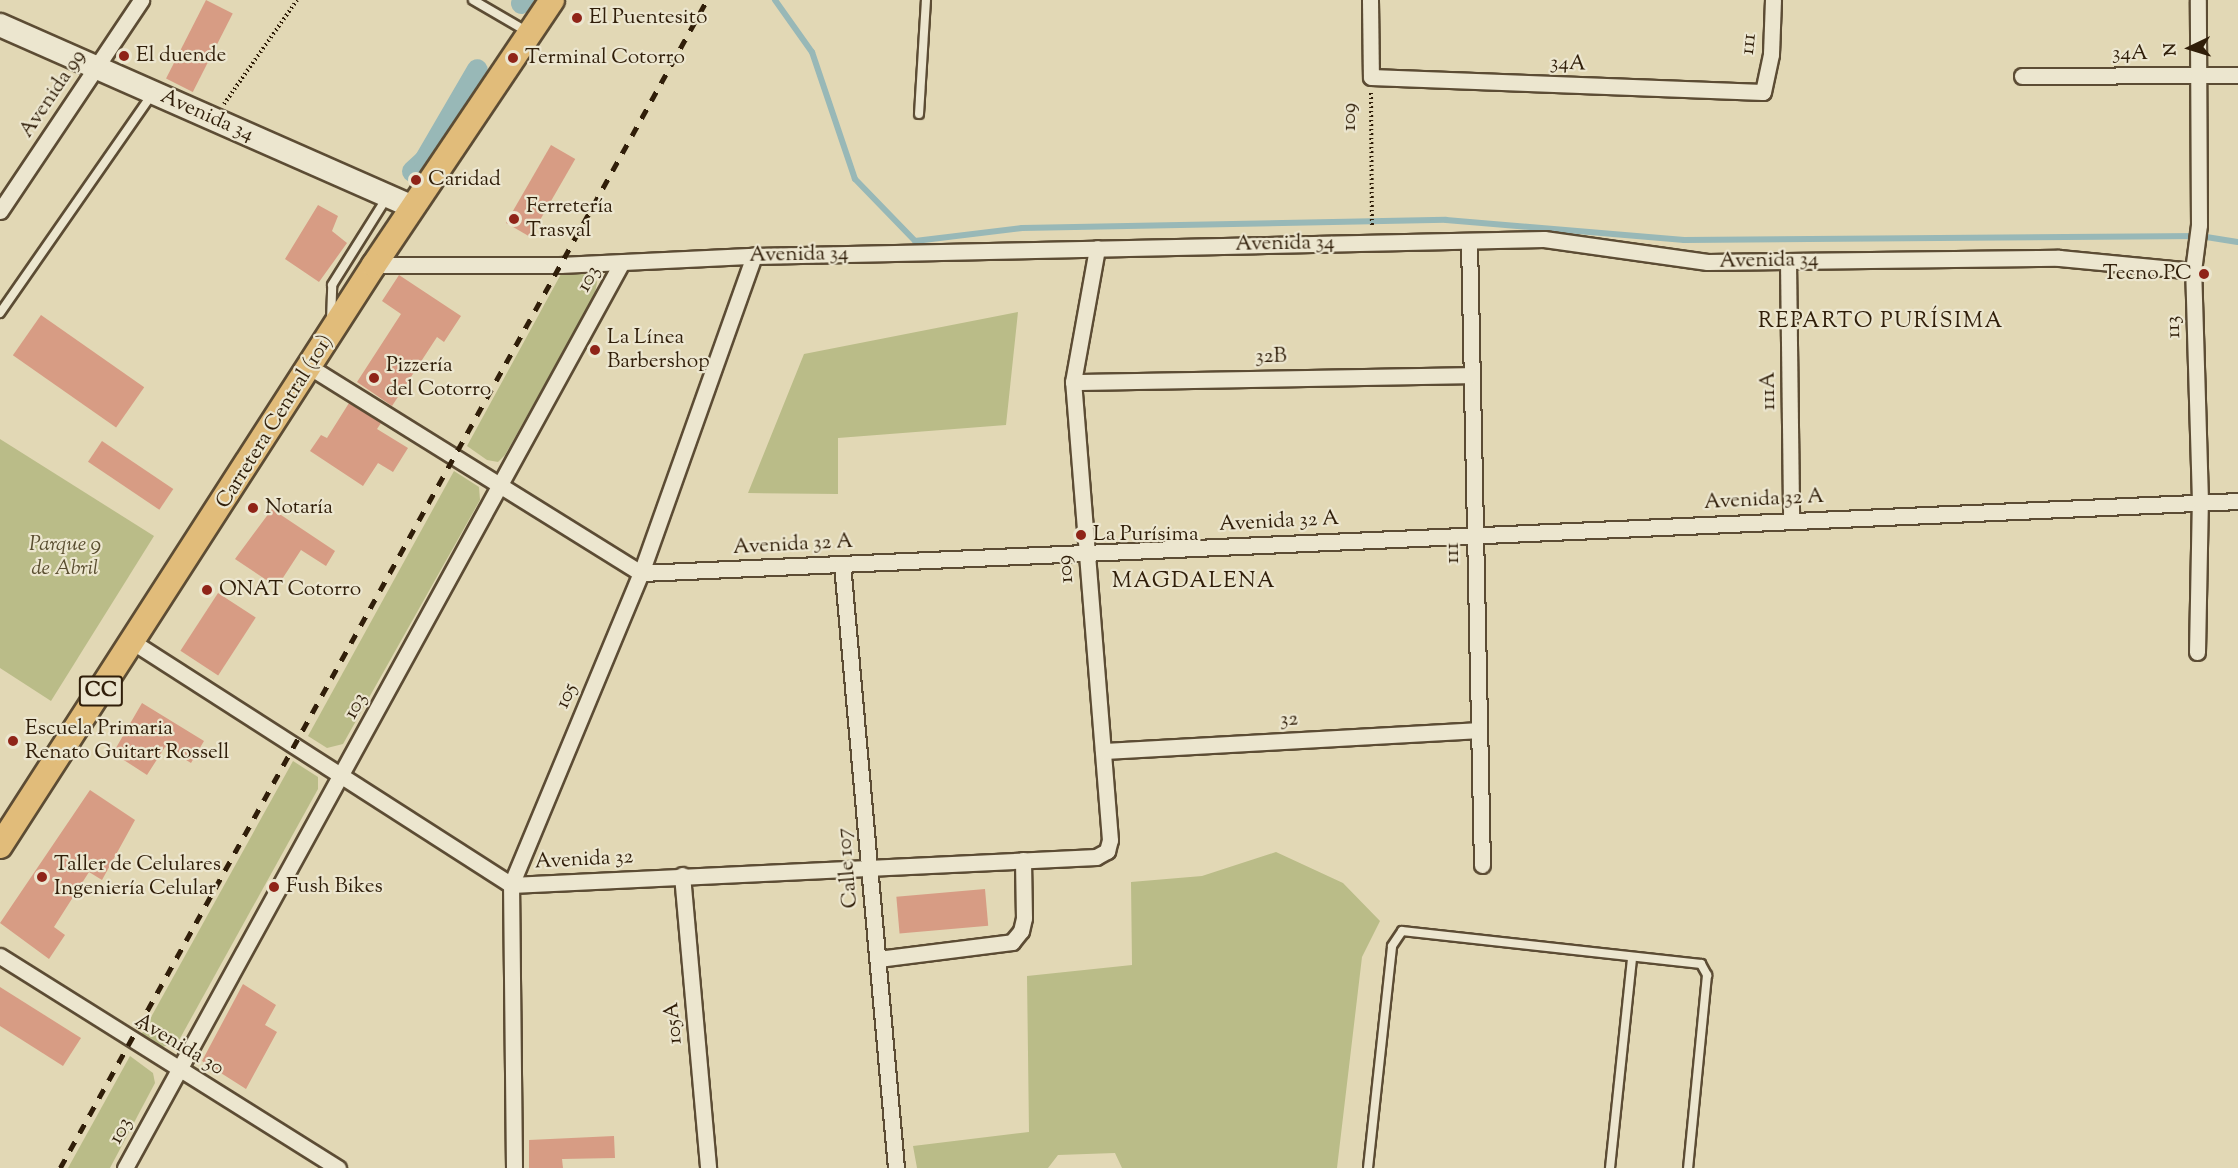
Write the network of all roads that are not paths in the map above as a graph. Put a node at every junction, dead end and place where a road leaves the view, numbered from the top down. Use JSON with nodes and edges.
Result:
{"nodes":[{"id":1,"x":141,"y":0,"type":"edge"},
{"id":2,"x":473,"y":0,"type":"edge"},
{"id":3,"x":552,"y":0,"type":"edge"},
{"id":4,"x":926,"y":0,"type":"edge"},
{"id":5,"x":1370,"y":0,"type":"edge"},
{"id":6,"x":1773,"y":0,"type":"edge"},
{"id":7,"x":2198,"y":0,"type":"edge"},
{"id":8,"x":0,"y":25,"type":"edge"},
{"id":9,"x":530,"y":32,"type":"junction"},
{"id":10,"x":96,"y":67,"type":"junction"},
{"id":11,"x":2198,"y":75,"type":"junction"},
{"id":12,"x":2238,"y":75,"type":"edge"},
{"id":13,"x":2022,"y":76,"type":"dead end"},
{"id":14,"x":1371,"y":77,"type":"joint"},
{"id":15,"x":153,"y":92,"type":"junction"},
{"id":16,"x":1763,"y":92,"type":"joint"},
{"id":17,"x":919,"y":114,"type":"dead end"},
{"id":18,"x":389,"y":195,"type":"junction"},
{"id":19,"x":413,"y":207,"type":"junction"},
{"id":20,"x":0,"y":211,"type":"edge"},
{"id":21,"x":1469,"y":241,"type":"junction"},
{"id":22,"x":1097,"y":248,"type":"junction"},
{"id":23,"x":754,"y":256,"type":"junction"},
{"id":24,"x":1788,"y":261,"type":"junction"},
{"id":25,"x":622,"y":262,"type":"junction"},
{"id":26,"x":374,"y":265,"type":"junction"},
{"id":27,"x":2193,"y":271,"type":"junction"},
{"id":28,"x":0,"y":313,"type":"edge"},
{"id":29,"x":333,"y":331,"type":"junction"},
{"id":30,"x":310,"y":367,"type":"junction"},
{"id":31,"x":1470,"y":375,"type":"junction"},
{"id":32,"x":1073,"y":382,"type":"junction"},
{"id":33,"x":501,"y":485,"type":"junction"},
{"id":34,"x":2200,"y":501,"type":"junction"},
{"id":35,"x":2238,"y":501,"type":"edge"},
{"id":36,"x":1791,"y":520,"type":"junction"},
{"id":37,"x":1474,"y":534,"type":"junction"},
{"id":38,"x":1086,"y":552,"type":"junction"},
{"id":39,"x":842,"y":564,"type":"junction"},
{"id":40,"x":641,"y":573,"type":"junction"},
{"id":41,"x":133,"y":642,"type":"junction"},
{"id":42,"x":2198,"y":652,"type":"dead end"},
{"id":43,"x":1477,"y":730,"type":"junction"},
{"id":44,"x":1103,"y":751,"type":"junction"},
{"id":45,"x":341,"y":777,"type":"junction"},
{"id":46,"x":0,"y":846,"type":"edge"},
{"id":47,"x":1107,"y":851,"type":"joint"},
{"id":48,"x":1023,"y":860,"type":"junction"},
{"id":49,"x":1482,"y":865,"type":"dead end"},
{"id":50,"x":869,"y":868,"type":"junction"},
{"id":51,"x":682,"y":875,"type":"junction"},
{"id":52,"x":511,"y":885,"type":"junction"},
{"id":53,"x":0,"y":956,"type":"edge"},
{"id":54,"x":1632,"y":957,"type":"junction"},
{"id":55,"x":878,"y":959,"type":"junction"},
{"id":56,"x":179,"y":1068,"type":"junction"},
{"id":57,"x":125,"y":1168,"type":"edge"},
{"id":58,"x":338,"y":1168,"type":"edge"},
{"id":59,"x":514,"y":1168,"type":"edge"},
{"id":60,"x":708,"y":1168,"type":"edge"},
{"id":61,"x":896,"y":1168,"type":"edge"},
{"id":62,"x":1368,"y":1168,"type":"edge"},
{"id":63,"x":1610,"y":1168,"type":"edge"},
{"id":64,"x":1688,"y":1168,"type":"edge"}],
"edges":[{"from":1,"to":10,"type":"street","name":"Avenida 99"},
{"from":2,"to":9,"type":"lane"},
{"from":3,"to":9,"type":"main road","name":"Carretera Central (101)","number":"CC"},
{"from":4,"to":17,"type":"lane"},
{"from":5,"to":14,"type":"street","name":"109"},
{"from":6,"to":16,"type":"street","name":"111"},
{"from":7,"to":11,"type":"street","name":"113"},
{"from":8,"to":10,"type":"street","name":"Avenida 34"},
{"from":9,"to":19,"type":"main road","name":"Carretera Central (101)","number":"CC"},
{"from":10,"to":15,"type":"street","name":"Avenida 34"},
{"from":10,"to":20,"type":"street","name":"Avenida 99"},
{"from":11,"to":12,"type":"street","name":"34A"},
{"from":11,"to":13,"type":"street","name":"34A"},
{"from":11,"to":27,"type":"street","name":"113"},
{"from":14,"to":16,"type":"street","name":"34A"},
{"from":15,"to":18,"type":"street","name":"Avenida 34"},
{"from":15,"to":28,"type":"lane"},
{"from":18,"to":19,"type":"street","name":"Avenida 34"},
{"from":18,"to":29,"type":"lane"},
{"from":19,"to":26,"type":"main road","name":"Carretera Central (101)","number":"CC"},
{"from":21,"to":22,"type":"street","name":"Avenida 34"},
{"from":21,"to":24,"type":"street","name":"Avenida 34"},
{"from":21,"to":31,"type":"street","name":"111"},
{"from":22,"to":23,"type":"street","name":"Avenida 34"},
{"from":22,"to":32,"type":"street","name":"109"},
{"from":23,"to":25,"type":"street","name":"Avenida 34"},
{"from":23,"to":40,"type":"street","name":"105"},
{"from":24,"to":27,"type":"street","name":"Avenida 34"},
{"from":24,"to":36,"type":"street","name":"111A"},
{"from":25,"to":26,"type":"street","name":"Avenida 34"},
{"from":25,"to":33,"type":"street","name":"103"},
{"from":26,"to":29,"type":"main road","name":"Carretera Central (101)","number":"CC"},
{"from":27,"to":34,"type":"street","name":"113"},
{"from":29,"to":30,"type":"main road","name":"Carretera Central (101)","number":"CC"},
{"from":30,"to":33,"type":"street"},
{"from":30,"to":41,"type":"main road","name":"Carretera Central (101)","number":"CC"},
{"from":31,"to":32,"type":"street","name":"32B"},
{"from":31,"to":37,"type":"street","name":"111"},
{"from":32,"to":38,"type":"street","name":"109"},
{"from":33,"to":40,"type":"street"},
{"from":33,"to":45,"type":"street","name":"103"},
{"from":34,"to":35,"type":"street","name":"Avenida 32 A"},
{"from":34,"to":36,"type":"street","name":"Avenida 32 A"},
{"from":34,"to":42,"type":"street","name":"113"},
{"from":36,"to":37,"type":"street","name":"Avenida 32 A"},
{"from":37,"to":38,"type":"street","name":"Avenida 32 A"},
{"from":37,"to":43,"type":"street","name":"111"},
{"from":38,"to":39,"type":"street","name":"Avenida 32 A"},
{"from":38,"to":44,"type":"street","name":"109"},
{"from":39,"to":40,"type":"street","name":"Avenida 32 A"},
{"from":39,"to":50,"type":"street","name":"Calle 107"},
{"from":40,"to":52,"type":"street","name":"105"},
{"from":41,"to":45,"type":"street","name":"Avenida 32"},
{"from":41,"to":46,"type":"main road","name":"Carretera Central (101)","number":"CC"},
{"from":43,"to":44,"type":"street","name":"32"},
{"from":43,"to":49,"type":"street","name":"111"},
{"from":44,"to":47,"type":"street","name":"109"},
{"from":45,"to":52,"type":"street","name":"Avenida 32"},
{"from":45,"to":56,"type":"street","name":"103"},
{"from":47,"to":48,"type":"street","name":"Avenida 32"},
{"from":48,"to":50,"type":"street","name":"Avenida 32"},
{"from":48,"to":55,"type":"street"},
{"from":50,"to":51,"type":"street","name":"Avenida 32"},
{"from":50,"to":55,"type":"street","name":"Calle 107"},
{"from":51,"to":52,"type":"street","name":"Avenida 32"},
{"from":51,"to":60,"type":"street","name":"105A"},
{"from":52,"to":59,"type":"street","name":"105"},
{"from":53,"to":56,"type":"street","name":"Avenida 30"},
{"from":54,"to":62,"type":"lane"},
{"from":54,"to":63,"type":"lane"},
{"from":54,"to":64,"type":"lane"},
{"from":55,"to":61,"type":"street","name":"Calle 107"},
{"from":56,"to":57,"type":"street","name":"103"},
{"from":56,"to":58,"type":"street","name":"Avenida 30"}]}
